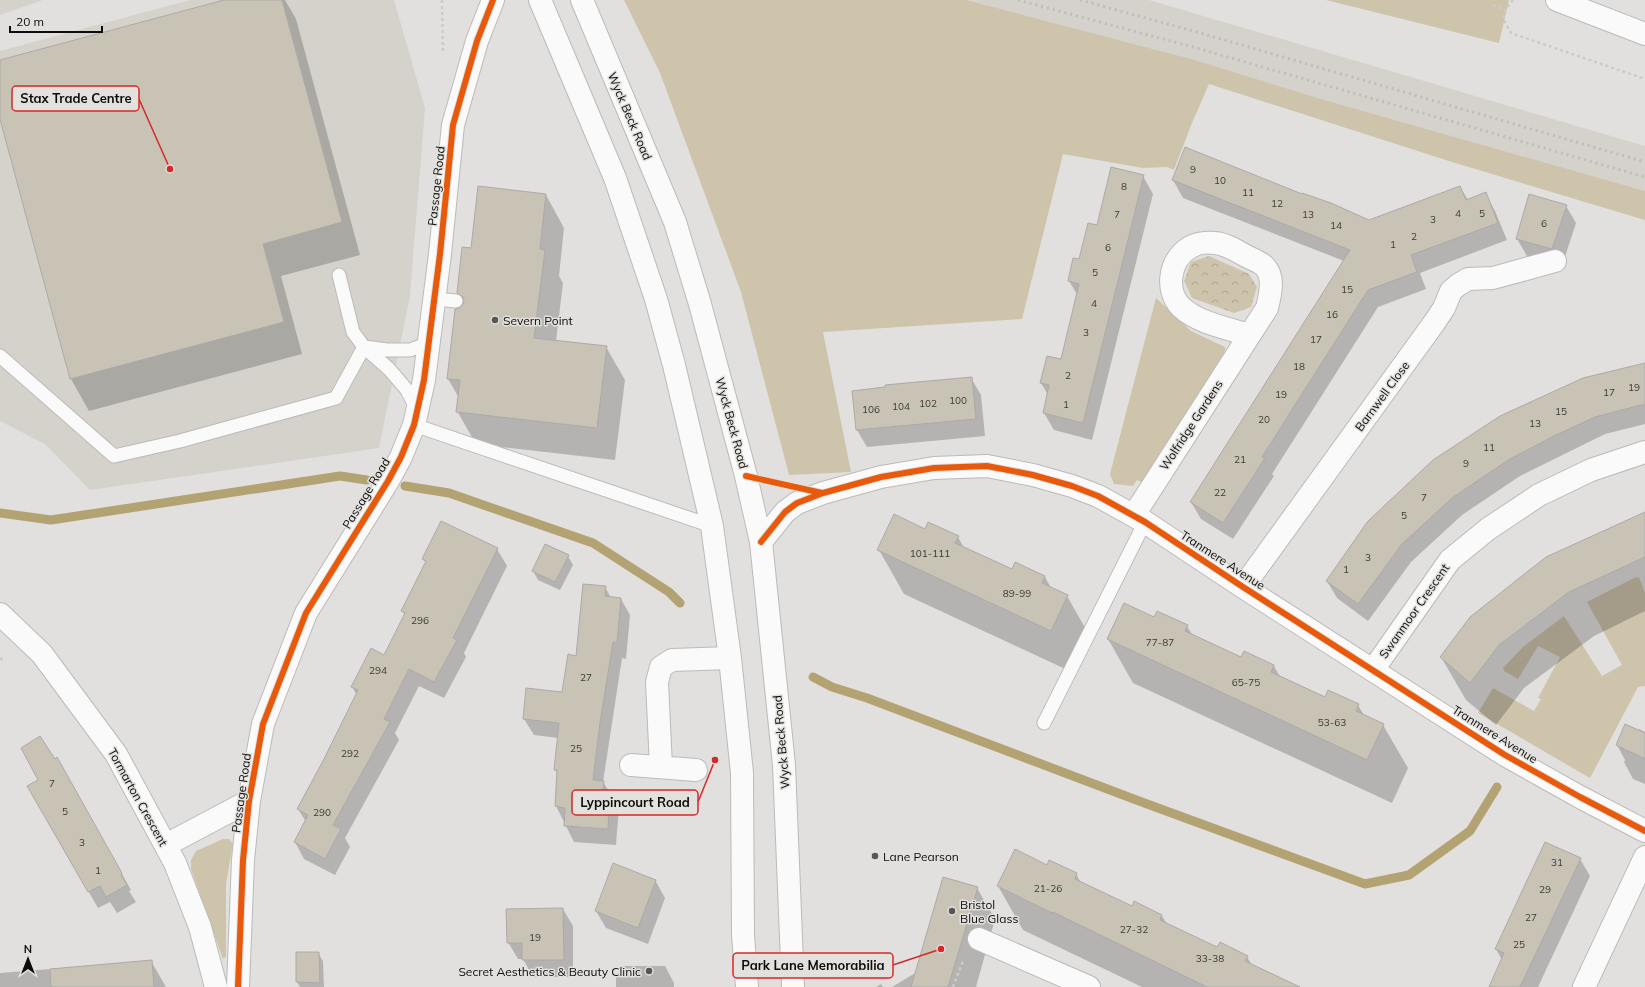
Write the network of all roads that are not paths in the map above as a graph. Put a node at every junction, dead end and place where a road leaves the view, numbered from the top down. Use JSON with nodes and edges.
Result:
{"nodes":[{"id":1,"x":493,"y":0,"type":"edge"},
{"id":2,"x":540,"y":0,"type":"edge"},
{"id":3,"x":582,"y":0,"type":"edge"},
{"id":4,"x":1557,"y":0,"type":"edge"},
{"id":5,"x":1645,"y":34,"type":"edge"},
{"id":6,"x":1555,"y":261,"type":"dead end"},
{"id":7,"x":340,"y":275,"type":"dead end"},
{"id":8,"x":1249,"y":335,"type":"junction"},
{"id":9,"x":429,"y":343,"type":"junction"},
{"id":10,"x":364,"y":347,"type":"junction"},
{"id":11,"x":0,"y":356,"type":"edge"},
{"id":12,"x":416,"y":417,"type":"junction"},
{"id":13,"x":1645,"y":452,"type":"edge"},
{"id":14,"x":1139,"y":519,"type":"junction"},
{"id":15,"x":712,"y":526,"type":"junction"},
{"id":16,"x":761,"y":542,"type":"junction"},
{"id":17,"x":1243,"y":587,"type":"junction"},
{"id":18,"x":0,"y":614,"type":"edge"},
{"id":19,"x":730,"y":658,"type":"junction"},
{"id":20,"x":1373,"y":670,"type":"junction"},
{"id":21,"x":1044,"y":723,"type":"dead end"},
{"id":22,"x":631,"y":765,"type":"dead end"},
{"id":23,"x":661,"y":767,"type":"junction"},
{"id":24,"x":696,"y":770,"type":"dead end"},
{"id":25,"x":248,"y":801,"type":"junction"},
{"id":26,"x":1645,"y":831,"type":"edge"},
{"id":27,"x":166,"y":845,"type":"junction"},
{"id":28,"x":1645,"y":857,"type":"edge"},
{"id":29,"x":979,"y":940,"type":"dead end"},
{"id":30,"x":216,"y":987,"type":"edge"},
{"id":31,"x":238,"y":987,"type":"edge"},
{"id":32,"x":747,"y":987,"type":"edge"},
{"id":33,"x":792,"y":987,"type":"edge"},
{"id":34,"x":1089,"y":987,"type":"edge"},
{"id":35,"x":1584,"y":987,"type":"edge"}],
"edges":[{"from":1,"to":9,"type":"street","name":"Passage Road"},
{"from":2,"to":15,"type":"street"},
{"from":3,"to":16,"type":"street","name":"Wyck Beck Road"},
{"from":4,"to":5,"type":"street"},
{"from":6,"to":17,"type":"street","name":"Barnwell Close"},
{"from":7,"to":10,"type":"lane"},
{"from":8,"to":8,"type":"street","name":"Wolfridge Gardens"},
{"from":8,"to":14,"type":"street","name":"Wolfridge Gardens"},
{"from":9,"to":10,"type":"lane"},
{"from":9,"to":12,"type":"street","name":"Passage Road"},
{"from":10,"to":11,"type":"lane"},
{"from":10,"to":12,"type":"lane"},
{"from":12,"to":15,"type":"lane"},
{"from":12,"to":25,"type":"street","name":"Passage Road"},
{"from":13,"to":20,"type":"street","name":"Swanmoor Crescent"},
{"from":14,"to":16,"type":"street","name":"Tranmere Avenue"},
{"from":14,"to":17,"type":"street","name":"Tranmere Avenue"},
{"from":14,"to":21,"type":"lane"},
{"from":15,"to":19,"type":"street"},
{"from":16,"to":33,"type":"street","name":"Wyck Beck Road"},
{"from":17,"to":20,"type":"street","name":"Tranmere Avenue"},
{"from":18,"to":27,"type":"street","name":"Tormarton Crescent"},
{"from":19,"to":23,"type":"street"},
{"from":19,"to":32,"type":"street"},
{"from":20,"to":26,"type":"street","name":"Tranmere Avenue"},
{"from":22,"to":23,"type":"street"},
{"from":23,"to":24,"type":"street"},
{"from":25,"to":27,"type":"street"},
{"from":25,"to":31,"type":"street","name":"Passage Road"},
{"from":27,"to":30,"type":"street","name":"Tormarton Crescent"},
{"from":28,"to":35,"type":"street"},
{"from":29,"to":34,"type":"street"}]}
